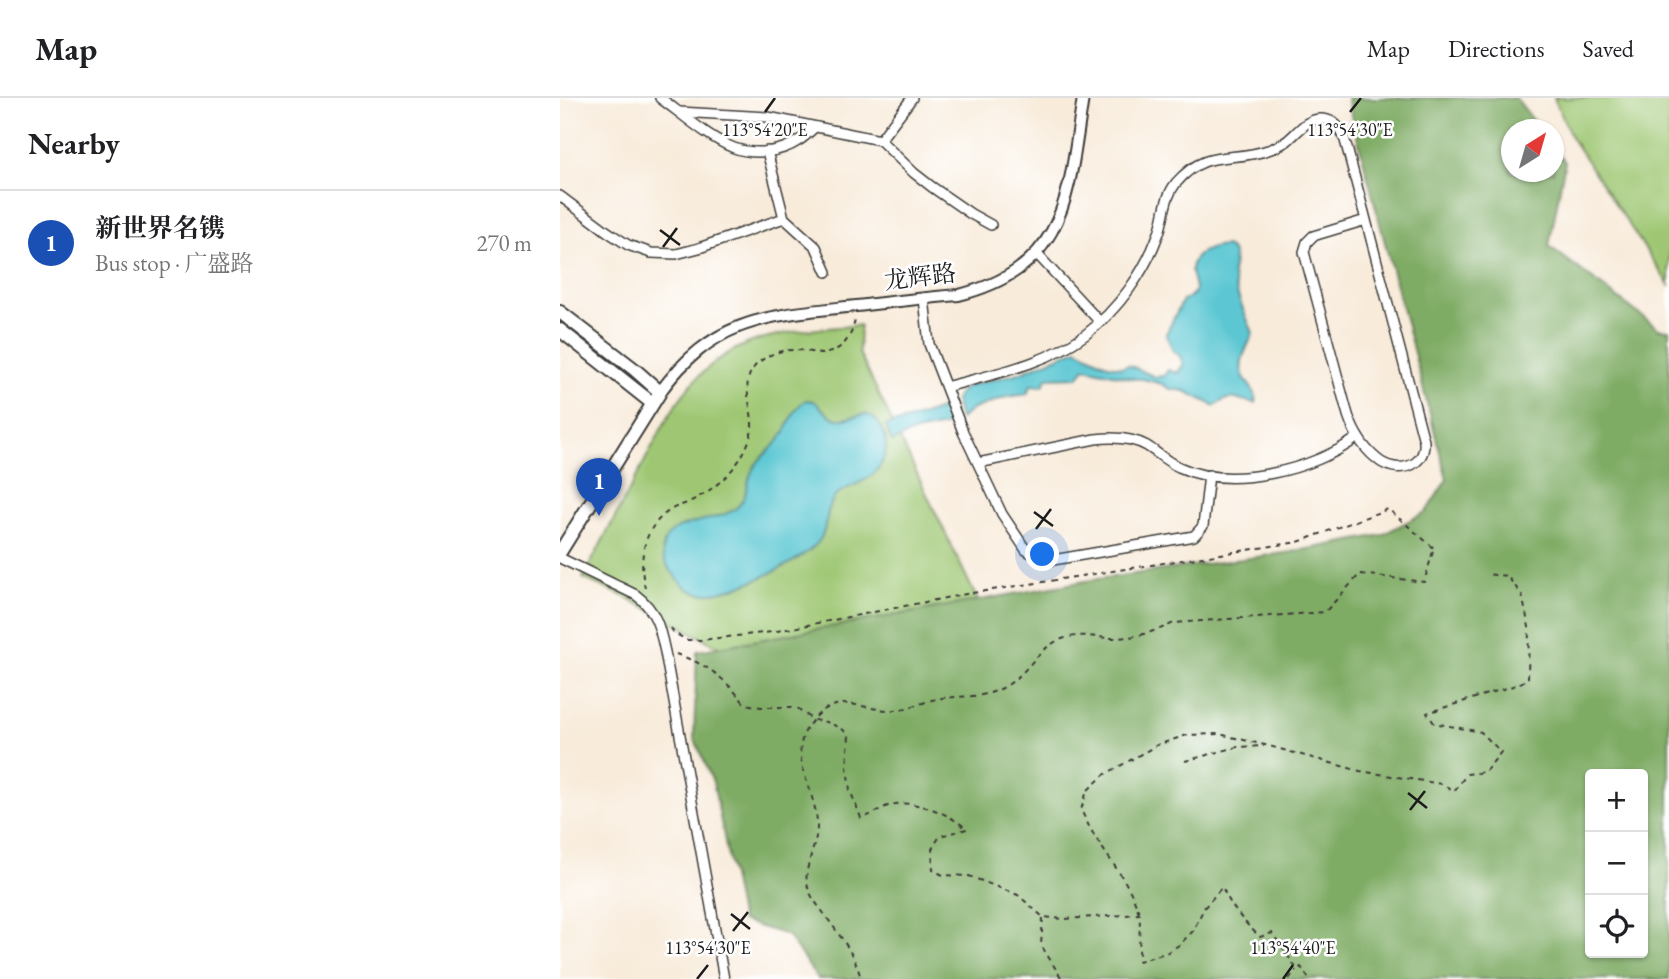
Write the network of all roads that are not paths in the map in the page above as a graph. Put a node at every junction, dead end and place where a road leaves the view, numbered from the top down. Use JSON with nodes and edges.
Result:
{"nodes":[{"id":1,"x":660,"y":98,"type":"edge"},
{"id":2,"x":912,"y":98,"type":"edge"},
{"id":3,"x":1083,"y":98,"type":"edge"},
{"id":4,"x":679,"y":112,"type":"junction"},
{"id":5,"x":815,"y":127,"type":"junction"},
{"id":6,"x":880,"y":140,"type":"junction"},
{"id":7,"x":767,"y":151,"type":"junction"},
{"id":8,"x":560,"y":196,"type":"edge"},
{"id":9,"x":784,"y":218,"type":"junction"},
{"id":10,"x":1366,"y":220,"type":"junction"},
{"id":11,"x":991,"y":225,"type":"dead end"},
{"id":12,"x":1036,"y":253,"type":"junction"},
{"id":13,"x":827,"y":272,"type":"dead end"},
{"id":14,"x":924,"y":298,"type":"junction"},
{"id":15,"x":560,"y":312,"type":"edge"},
{"id":16,"x":1100,"y":322,"type":"junction"},
{"id":17,"x":560,"y":330,"type":"edge"},
{"id":18,"x":946,"y":387,"type":"junction"},
{"id":19,"x":660,"y":391,"type":"junction"},
{"id":20,"x":652,"y":403,"type":"junction"},
{"id":21,"x":1358,"y":437,"type":"junction"},
{"id":22,"x":978,"y":463,"type":"junction"},
{"id":23,"x":1209,"y":475,"type":"junction"},
{"id":24,"x":560,"y":555,"type":"edge"},
{"id":25,"x":724,"y":979,"type":"edge"}],
"edges":[{"from":1,"to":4,"type":"street"},
{"from":2,"to":6,"type":"street"},
{"from":3,"to":12,"type":"street","name":"龙辉路"},
{"from":4,"to":5,"type":"street"},
{"from":4,"to":7,"type":"street"},
{"from":5,"to":6,"type":"street"},
{"from":5,"to":7,"type":"street"},
{"from":6,"to":11,"type":"street"},
{"from":7,"to":9,"type":"street"},
{"from":8,"to":9,"type":"street"},
{"from":9,"to":13,"type":"street"},
{"from":10,"to":16,"type":"street"},
{"from":10,"to":21,"type":"street"},
{"from":10,"to":21,"type":"street"},
{"from":12,"to":14,"type":"street","name":"龙辉路"},
{"from":12,"to":16,"type":"street"},
{"from":14,"to":18,"type":"street"},
{"from":14,"to":19,"type":"street","name":"龙辉路"},
{"from":15,"to":19,"type":"main road"},
{"from":16,"to":18,"type":"street"},
{"from":17,"to":20,"type":"main road"},
{"from":18,"to":22,"type":"street"},
{"from":19,"to":20,"type":"main road"},
{"from":20,"to":24,"type":"main road"},
{"from":21,"to":23,"type":"street"},
{"from":22,"to":23,"type":"street"},
{"from":22,"to":23,"type":"street"},
{"from":24,"to":25,"type":"street"}]}
